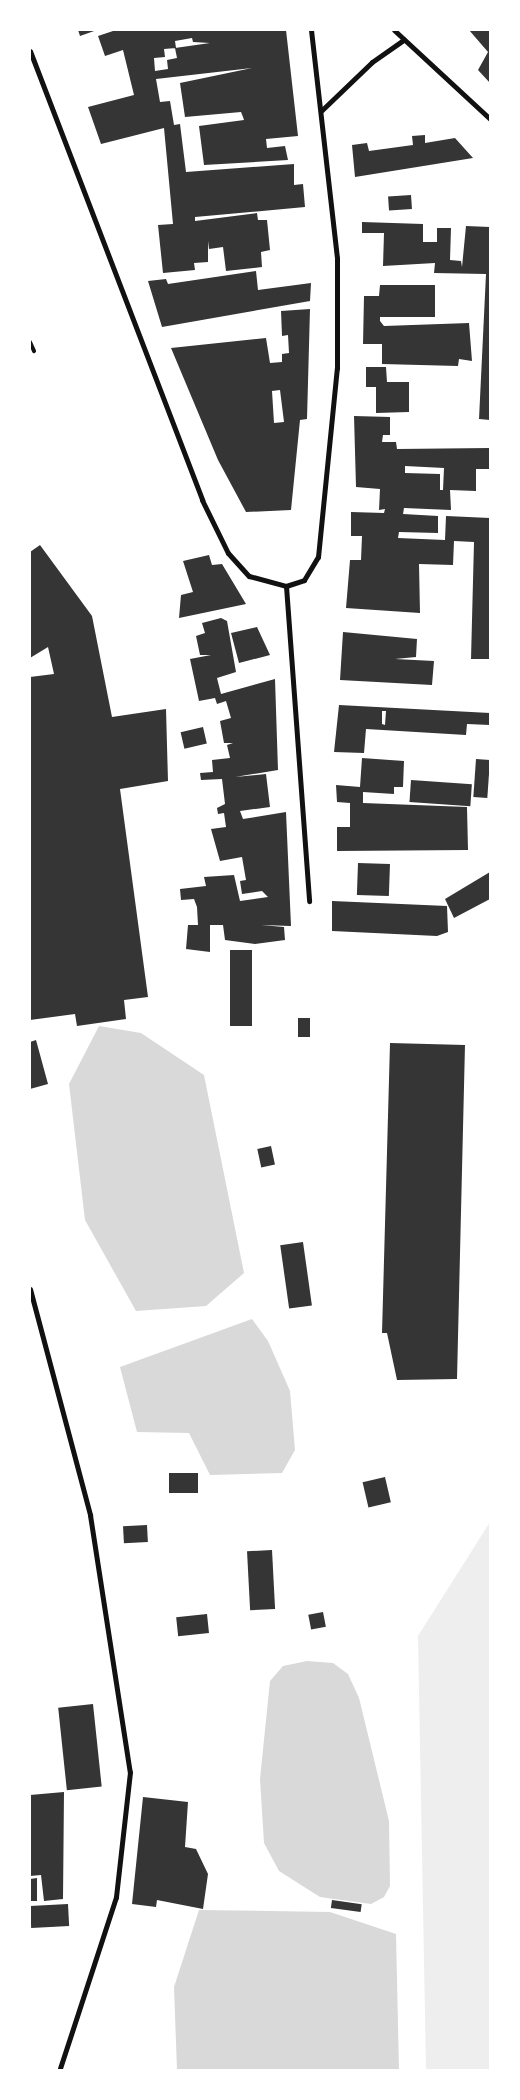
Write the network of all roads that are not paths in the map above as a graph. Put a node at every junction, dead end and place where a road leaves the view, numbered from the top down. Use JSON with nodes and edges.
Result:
{"nodes":[{"id":1,"x":311,"y":30,"type":"edge"},
{"id":2,"x":394,"y":30,"type":"edge"},
{"id":3,"x":404,"y":40,"type":"junction"},
{"id":4,"x":30,"y":51,"type":"edge"},
{"id":5,"x":322,"y":110,"type":"junction"},
{"id":6,"x":490,"y":119,"type":"edge"},
{"id":7,"x":30,"y":342,"type":"edge"},
{"id":8,"x":34,"y":351,"type":"dead end"},
{"id":9,"x":286,"y":586,"type":"junction"},
{"id":10,"x":309,"y":901,"type":"dead end"},
{"id":11,"x":30,"y":1289,"type":"edge"},
{"id":12,"x":60,"y":2068,"type":"dead end"}],
"edges":[{"from":1,"to":5,"type":"street"},
{"from":2,"to":3,"type":"street"},
{"from":3,"to":5,"type":"street"},
{"from":3,"to":6,"type":"street"},
{"from":4,"to":9,"type":"street"},
{"from":5,"to":9,"type":"street"},
{"from":7,"to":8,"type":"lane"},
{"from":9,"to":10,"type":"street"},
{"from":11,"to":12,"type":"street"}]}
